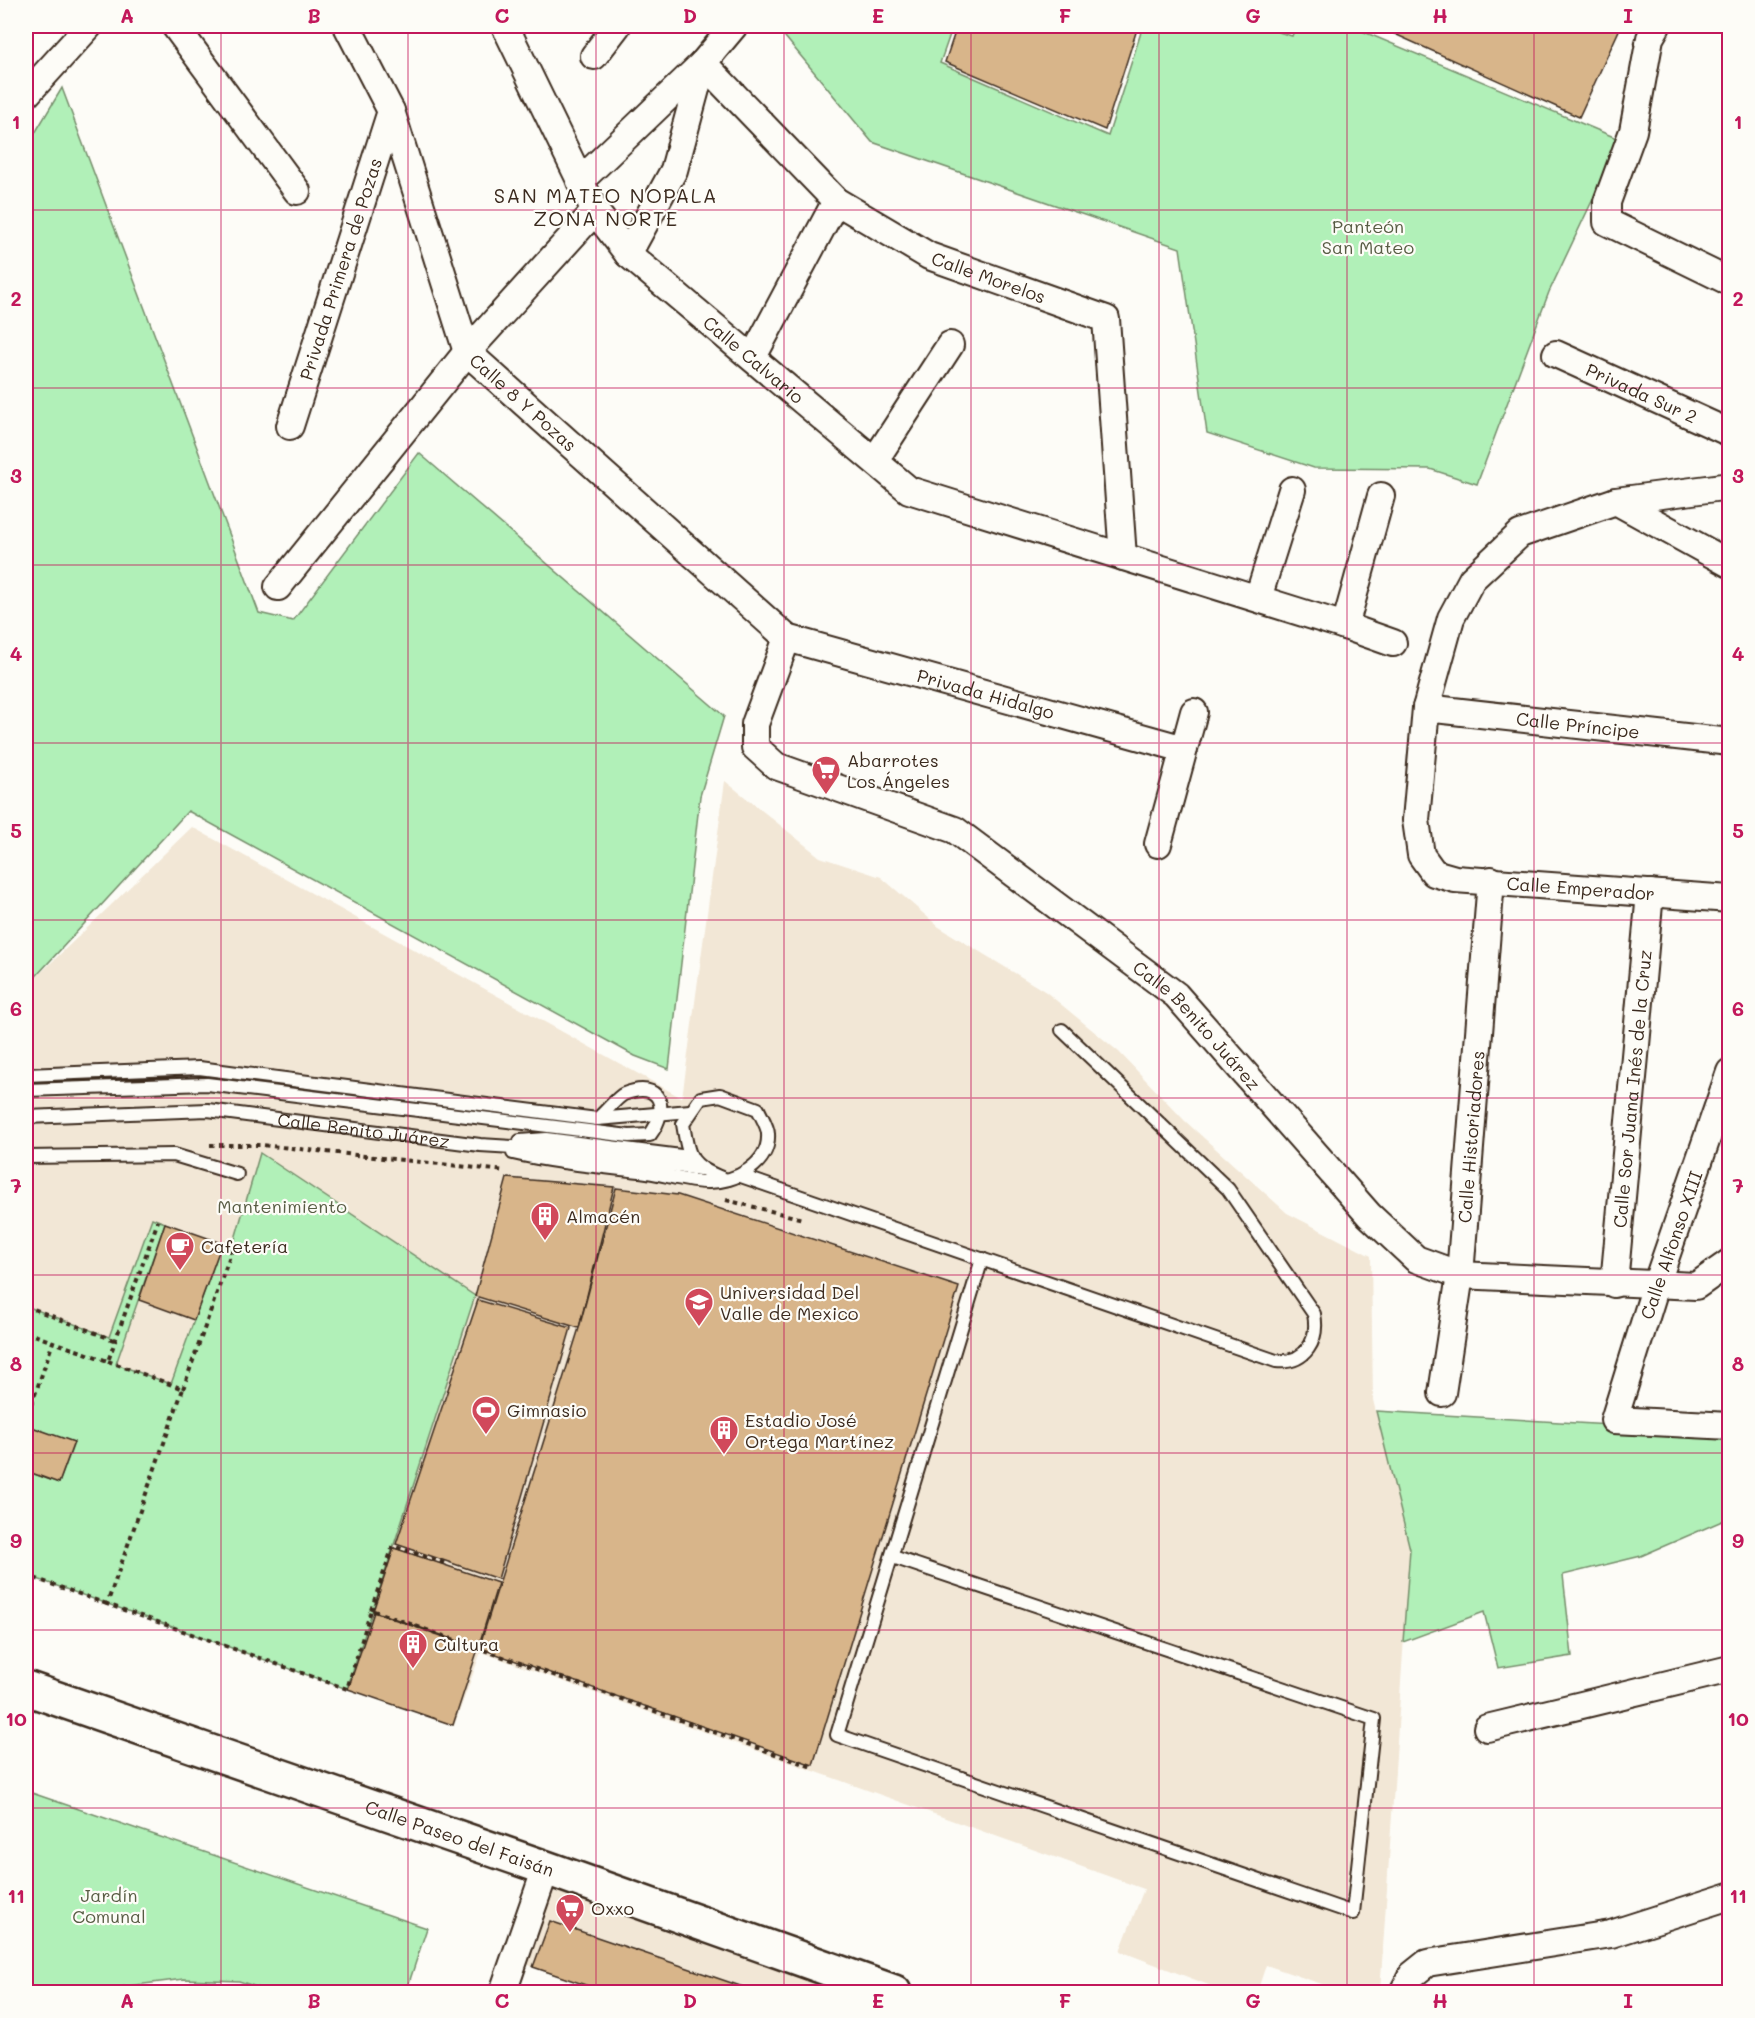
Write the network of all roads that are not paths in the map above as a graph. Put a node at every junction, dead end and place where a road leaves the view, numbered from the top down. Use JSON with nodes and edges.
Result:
{"nodes":[{"id":1,"x":89,"y":26,"type":"edge"},
{"id":2,"x":176,"y":26,"type":"edge"},
{"id":3,"x":347,"y":26,"type":"edge"},
{"id":4,"x":505,"y":26,"type":"edge"},
{"id":5,"x":617,"y":26,"type":"edge"},
{"id":6,"x":734,"y":26,"type":"edge"},
{"id":7,"x":1657,"y":26,"type":"edge"},
{"id":8,"x":594,"y":56,"type":"dead end"},
{"id":9,"x":703,"y":63,"type":"junction"},
{"id":10,"x":26,"y":95,"type":"edge"},
{"id":11,"x":391,"y":111,"type":"junction"},
{"id":12,"x":580,"y":181,"type":"junction"},
{"id":13,"x":297,"y":191,"type":"dead end"},
{"id":14,"x":836,"y":201,"type":"junction"},
{"id":15,"x":595,"y":211,"type":"junction"},
{"id":16,"x":628,"y":254,"type":"junction"},
{"id":17,"x":1730,"y":282,"type":"edge"},
{"id":18,"x":950,"y":345,"type":"dead end"},
{"id":19,"x":467,"y":352,"type":"junction"},
{"id":20,"x":1556,"y":354,"type":"dead end"},
{"id":21,"x":753,"y":357,"type":"junction"},
{"id":22,"x":290,"y":426,"type":"dead end"},
{"id":23,"x":1730,"y":433,"type":"edge"},
{"id":24,"x":874,"y":460,"type":"junction"},
{"id":25,"x":1730,"y":486,"type":"edge"},
{"id":26,"x":1292,"y":490,"type":"dead end"},
{"id":27,"x":1381,"y":496,"type":"dead end"},
{"id":28,"x":1616,"y":501,"type":"junction"},
{"id":29,"x":1123,"y":557,"type":"junction"},
{"id":30,"x":1730,"y":564,"type":"edge"},
{"id":31,"x":278,"y":587,"type":"dead end"},
{"id":32,"x":1258,"y":598,"type":"junction"},
{"id":33,"x":1345,"y":626,"type":"junction"},
{"id":34,"x":788,"y":638,"type":"junction"},
{"id":35,"x":1393,"y":644,"type":"dead end"},
{"id":36,"x":1426,"y":708,"type":"junction"},
{"id":37,"x":1194,"y":712,"type":"dead end"},
{"id":38,"x":1730,"y":742,"type":"edge"},
{"id":39,"x":1184,"y":749,"type":"junction"},
{"id":40,"x":1158,"y":844,"type":"dead end"},
{"id":41,"x":1491,"y":880,"type":"junction"},
{"id":42,"x":1650,"y":893,"type":"junction"},
{"id":43,"x":1730,"y":899,"type":"edge"},
{"id":44,"x":1062,"y":1030,"type":"dead end"},
{"id":45,"x":1730,"y":1072,"type":"edge"},
{"id":46,"x":26,"y":1075,"type":"edge"},
{"id":47,"x":26,"y":1090,"type":"edge"},
{"id":48,"x":690,"y":1111,"type":"junction"},
{"id":49,"x":662,"y":1113,"type":"junction"},
{"id":50,"x":26,"y":1117,"type":"edge"},
{"id":51,"x":597,"y":1119,"type":"junction"},
{"id":52,"x":480,"y":1145,"type":"junction"},
{"id":53,"x":26,"y":1157,"type":"edge"},
{"id":54,"x":689,"y":1157,"type":"junction"},
{"id":55,"x":700,"y":1169,"type":"junction"},
{"id":56,"x":237,"y":1174,"type":"dead end"},
{"id":57,"x":741,"y":1176,"type":"junction"},
{"id":58,"x":724,"y":1179,"type":"junction"},
{"id":59,"x":982,"y":1259,"type":"junction"},
{"id":60,"x":1730,"y":1262,"type":"edge"},
{"id":61,"x":1460,"y":1275,"type":"junction"},
{"id":62,"x":1614,"y":1284,"type":"junction"},
{"id":63,"x":1656,"y":1285,"type":"junction"},
{"id":64,"x":1442,"y":1393,"type":"dead end"},
{"id":65,"x":1730,"y":1426,"type":"edge"},
{"id":66,"x":893,"y":1557,"type":"junction"},
{"id":67,"x":1730,"y":1669,"type":"edge"},
{"id":68,"x":26,"y":1688,"type":"edge"},
{"id":69,"x":1487,"y":1728,"type":"dead end"},
{"id":70,"x":546,"y":1868,"type":"junction"},
{"id":71,"x":1730,"y":1896,"type":"edge"},
{"id":72,"x":883,"y":1991,"type":"edge"},
{"id":73,"x":503,"y":1992,"type":"edge"},
{"id":74,"x":1403,"y":1992,"type":"edge"}],
"edges":[{"from":1,"to":10,"type":"street"},
{"from":2,"to":13,"type":"street"},
{"from":3,"to":11,"type":"street","name":"Calle 8 Y Pozas"},
{"from":4,"to":12,"type":"street","name":"Calle Calvario"},
{"from":5,"to":8,"type":"street"},
{"from":6,"to":9,"type":"street"},
{"from":7,"to":17,"type":"street"},
{"from":9,"to":12,"type":"street"},
{"from":9,"to":14,"type":"street","name":"Calle Morelos"},
{"from":9,"to":16,"type":"street"},
{"from":11,"to":19,"type":"street","name":"Calle 8 Y Pozas"},
{"from":11,"to":22,"type":"street","name":"Privada Primera de Pozas"},
{"from":12,"to":15,"type":"street","name":"Calle Calvario"},
{"from":14,"to":21,"type":"street"},
{"from":14,"to":29,"type":"street","name":"Calle Morelos"},
{"from":15,"to":16,"type":"street","name":"Calle Calvario"},
{"from":15,"to":19,"type":"street"},
{"from":16,"to":21,"type":"street","name":"Calle Calvario"},
{"from":18,"to":24,"type":"street"},
{"from":19,"to":31,"type":"street"},
{"from":19,"to":34,"type":"street","name":"Calle 8 Y Pozas"},
{"from":20,"to":23,"type":"street","name":"Privada Sur 2"},
{"from":21,"to":24,"type":"street","name":"Calle Calvario"},
{"from":24,"to":29,"type":"street","name":"Calle Calvario"},
{"from":25,"to":28,"type":"street"},
{"from":26,"to":32,"type":"street"},
{"from":27,"to":33,"type":"street"},
{"from":28,"to":30,"type":"street"},
{"from":28,"to":36,"type":"street"},
{"from":29,"to":32,"type":"street","name":"Calle Calvario"},
{"from":32,"to":33,"type":"street","name":"Calle Calvario"},
{"from":33,"to":35,"type":"street","name":"Calle Calvario"},
{"from":34,"to":39,"type":"street","name":"Privada Hidalgo"},
{"from":34,"to":61,"type":"street","name":"Calle Benito Juárez"},
{"from":36,"to":38,"type":"street","name":"Calle Príncipe"},
{"from":36,"to":41,"type":"street","name":"Calle Emperador"},
{"from":37,"to":39,"type":"street"},
{"from":39,"to":40,"type":"street"},
{"from":41,"to":42,"type":"street","name":"Calle Emperador"},
{"from":41,"to":61,"type":"street","name":"Calle Historiadores"},
{"from":42,"to":43,"type":"street","name":"Calle Emperador"},
{"from":42,"to":62,"type":"street","name":"Calle Sor Juana Inés de la Cruz"},
{"from":44,"to":59,"type":"lane"},
{"from":45,"to":63,"type":"street","name":"Calle Alfonso XIII"},
{"from":46,"to":51,"type":"lane"},
{"from":47,"to":49,"type":"lane"},
{"from":48,"to":49,"type":"lane"},
{"from":48,"to":54,"type":"lane"},
{"from":48,"to":57,"type":"lane"},
{"from":49,"to":51,"type":"lane"},
{"from":49,"to":51,"type":"lane"},
{"from":50,"to":52,"type":"lane","name":"Calle Benito Juárez"},
{"from":52,"to":54,"type":"lane"},
{"from":52,"to":55,"type":"lane","name":"Calle Benito Juárez"},
{"from":52,"to":58,"type":"lane"},
{"from":53,"to":56,"type":"lane"},
{"from":54,"to":55,"type":"lane"},
{"from":55,"to":58,"type":"lane"},
{"from":57,"to":58,"type":"lane"},
{"from":57,"to":59,"type":"lane"},
{"from":59,"to":66,"type":"lane"},
{"from":60,"to":63,"type":"street","name":"Calle Benito Juárez"},
{"from":61,"to":62,"type":"street","name":"Calle Benito Juárez"},
{"from":61,"to":64,"type":"street","name":"Calle Historiadores"},
{"from":62,"to":63,"type":"street","name":"Calle Benito Juárez"},
{"from":63,"to":65,"type":"street","name":"Calle Alfonso XIII"},
{"from":66,"to":66,"type":"lane"},
{"from":67,"to":69,"type":"street"},
{"from":68,"to":70,"type":"street","name":"Calle Paseo del Faisán"},
{"from":70,"to":72,"type":"street","name":"Calle Paseo del Faisán"},
{"from":70,"to":73,"type":"street"},
{"from":71,"to":74,"type":"street"}]}
